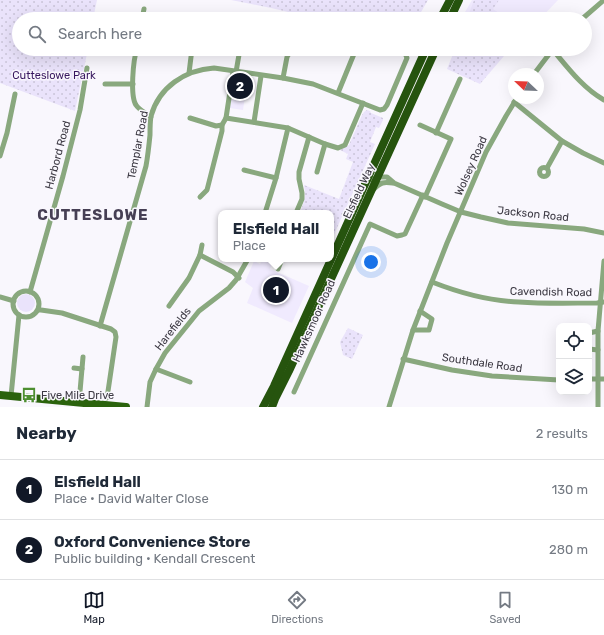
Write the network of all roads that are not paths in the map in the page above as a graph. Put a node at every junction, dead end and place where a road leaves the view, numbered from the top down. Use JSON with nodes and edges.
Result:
{"nodes":[{"id":1,"x":450,"y":0,"type":"edge"},
{"id":2,"x":459,"y":0,"type":"edge"},
{"id":3,"x":604,"y":0,"type":"edge"},
{"id":4,"x":144,"y":9,"type":"dead end"},
{"id":5,"x":143,"y":12,"type":"edge"},
{"id":6,"x":444,"y":12,"type":"edge"},
{"id":7,"x":453,"y":12,"type":"edge"},
{"id":8,"x":590,"y":12,"type":"edge"},
{"id":9,"x":134,"y":56,"type":"edge"},
{"id":10,"x":191,"y":56,"type":"edge"},
{"id":11,"x":238,"y":56,"type":"edge"},
{"id":12,"x":288,"y":56,"type":"edge"},
{"id":13,"x":353,"y":56,"type":"edge"},
{"id":14,"x":406,"y":56,"type":"edge"},
{"id":15,"x":423,"y":56,"type":"edge"},
{"id":16,"x":433,"y":56,"type":"edge"},
{"id":17,"x":548,"y":56,"type":"edge"},
{"id":18,"x":559,"y":56,"type":"edge"},
{"id":19,"x":87,"y":68,"type":"dead end"},
{"id":20,"x":539,"y":68,"type":"edge"},
{"id":21,"x":234,"y":72,"type":"junction"},
{"id":22,"x":189,"y":73,"type":"junction"},
{"id":23,"x":261,"y":76,"type":"junction"},
{"id":24,"x":283,"y":78,"type":"junction"},
{"id":25,"x":460,"y":79,"type":"dead end"},
{"id":26,"x":105,"y":84,"type":"dead end"},
{"id":27,"x":133,"y":84,"type":"junction"},
{"id":28,"x":338,"y":93,"type":"junction"},
{"id":29,"x":16,"y":94,"type":"dead end"},
{"id":30,"x":604,"y":100,"type":"edge"},
{"id":31,"x":363,"y":103,"type":"junction"},
{"id":32,"x":513,"y":104,"type":"edge"},
{"id":33,"x":519,"y":104,"type":"edge"},
{"id":34,"x":151,"y":117,"type":"junction"},
{"id":35,"x":190,"y":118,"type":"dead end"},
{"id":36,"x":226,"y":118,"type":"junction"},
{"id":37,"x":254,"y":122,"type":"junction"},
{"id":38,"x":222,"y":125,"type":"junction"},
{"id":39,"x":420,"y":125,"type":"dead end"},
{"id":40,"x":288,"y":128,"type":"junction"},
{"id":41,"x":436,"y":133,"type":"junction"},
{"id":42,"x":309,"y":137,"type":"junction"},
{"id":43,"x":562,"y":142,"type":"junction"},
{"id":44,"x":325,"y":144,"type":"junction"},
{"id":45,"x":0,"y":156,"type":"edge"},
{"id":46,"x":604,"y":163,"type":"edge"},
{"id":47,"x":547,"y":168,"type":"dead end"},
{"id":48,"x":244,"y":170,"type":"dead end"},
{"id":49,"x":317,"y":172,"type":"dead end"},
{"id":50,"x":378,"y":177,"type":"junction"},
{"id":51,"x":276,"y":178,"type":"junction"},
{"id":52,"x":367,"y":181,"type":"junction"},
{"id":53,"x":394,"y":183,"type":"junction"},
{"id":54,"x":372,"y":190,"type":"junction"},
{"id":55,"x":424,"y":196,"type":"junction"},
{"id":56,"x":200,"y":197,"type":"dead end"},
{"id":57,"x":266,"y":210,"type":"edge"},
{"id":58,"x":297,"y":210,"type":"edge"},
{"id":59,"x":461,"y":212,"type":"junction"},
{"id":60,"x":604,"y":234,"type":"edge"},
{"id":61,"x":202,"y":245,"type":"dead end"},
{"id":62,"x":334,"y":253,"type":"edge"},
{"id":63,"x":200,"y":255,"type":"junction"},
{"id":64,"x":247,"y":262,"type":"edge"},
{"id":65,"x":281,"y":262,"type":"edge"},
{"id":66,"x":330,"y":262,"type":"edge"},
{"id":67,"x":604,"y":262,"type":"edge"},
{"id":68,"x":278,"y":269,"type":"dead end"},
{"id":69,"x":239,"y":278,"type":"junction"},
{"id":70,"x":432,"y":282,"type":"junction"},
{"id":71,"x":30,"y":292,"type":"junction"},
{"id":72,"x":0,"y":297,"type":"edge"},
{"id":73,"x":14,"y":301,"type":"junction"},
{"id":74,"x":602,"y":302,"type":"edge"},
{"id":75,"x":169,"y":306,"type":"dead end"},
{"id":76,"x":38,"y":310,"type":"junction"},
{"id":77,"x":420,"y":311,"type":"junction"},
{"id":78,"x":20,"y":315,"type":"junction"},
{"id":79,"x":100,"y":326,"type":"junction"},
{"id":80,"x":413,"y":330,"type":"junction"},
{"id":81,"x":598,"y":331,"type":"junction"},
{"id":82,"x":592,"y":332,"type":"edge"},
{"id":83,"x":592,"y":349,"type":"edge"},
{"id":84,"x":598,"y":350,"type":"junction"},
{"id":85,"x":83,"y":357,"type":"dead end"},
{"id":86,"x":403,"y":359,"type":"junction"},
{"id":87,"x":74,"y":368,"type":"dead end"},
{"id":88,"x":156,"y":368,"type":"junction"},
{"id":89,"x":82,"y":369,"type":"junction"},
{"id":90,"x":592,"y":379,"type":"edge"},
{"id":91,"x":598,"y":379,"type":"junction"},
{"id":92,"x":604,"y":379,"type":"edge"},
{"id":93,"x":556,"y":380,"type":"edge"},
{"id":94,"x":190,"y":382,"type":"dead end"},
{"id":95,"x":294,"y":392,"type":"dead end"},
{"id":96,"x":0,"y":395,"type":"edge"},
{"id":97,"x":11,"y":396,"type":"junction"},
{"id":98,"x":106,"y":398,"type":"dead end"},
{"id":99,"x":79,"y":403,"type":"junction"},
{"id":100,"x":126,"y":407,"type":"edge"},
{"id":101,"x":147,"y":407,"type":"edge"},
{"id":102,"x":263,"y":407,"type":"edge"},
{"id":103,"x":272,"y":407,"type":"edge"},
{"id":104,"x":389,"y":407,"type":"edge"},
{"id":105,"x":598,"y":407,"type":"edge"}],
"edges":[{"from":1,"to":6,"type":"highway"},
{"from":2,"to":7,"type":"highway"},
{"from":3,"to":8,"type":"street"},
{"from":4,"to":5,"type":"street"},
{"from":9,"to":27,"type":"street"},
{"from":10,"to":22,"type":"street"},
{"from":11,"to":21,"type":"street"},
{"from":12,"to":24,"type":"street"},
{"from":13,"to":28,"type":"street"},
{"from":14,"to":31,"type":"street","name":"Templar Road"},
{"from":15,"to":52,"type":"highway","name":"Elsfield Way"},
{"from":16,"to":50,"type":"highway","name":"Elsfield Way"},
{"from":17,"to":20,"type":"street"},
{"from":18,"to":30,"type":"street"},
{"from":19,"to":71,"type":"street","name":"Harbord Road"},
{"from":21,"to":22,"type":"street","name":"Templar Road"},
{"from":21,"to":23,"type":"street","name":"Templar Road"},
{"from":21,"to":36,"type":"street"},
{"from":22,"to":34,"type":"street","name":"Templar Road"},
{"from":23,"to":24,"type":"street","name":"Templar Road"},
{"from":23,"to":37,"type":"street"},
{"from":24,"to":28,"type":"street","name":"Templar Road"},
{"from":25,"to":41,"type":"street"},
{"from":26,"to":27,"type":"street"},
{"from":27,"to":34,"type":"street"},
{"from":28,"to":31,"type":"street","name":"Templar Road"},
{"from":29,"to":45,"type":"street"},
{"from":31,"to":44,"type":"street"},
{"from":32,"to":59,"type":"street","name":"Wolsey Road"},
{"from":33,"to":43,"type":"street"},
{"from":34,"to":79,"type":"street","name":"Templar Road"},
{"from":35,"to":38,"type":"street"},
{"from":36,"to":37,"type":"street"},
{"from":36,"to":38,"type":"street"},
{"from":37,"to":40,"type":"street"},
{"from":38,"to":56,"type":"street"},
{"from":39,"to":41,"type":"street"},
{"from":40,"to":42,"type":"street"},
{"from":40,"to":51,"type":"street"},
{"from":41,"to":55,"type":"street"},
{"from":42,"to":44,"type":"street"},
{"from":42,"to":58,"type":"street"},
{"from":43,"to":46,"type":"street"},
{"from":43,"to":47,"type":"street"},
{"from":44,"to":49,"type":"street"},
{"from":48,"to":51,"type":"street"},
{"from":50,"to":52,"type":"street"},
{"from":50,"to":53,"type":"street","name":"Jackson Road"},
{"from":50,"to":54,"type":"highway","name":"Elsfield Way"},
{"from":51,"to":57,"type":"street"},
{"from":52,"to":62,"type":"highway","name":"Elsfield Way"},
{"from":53,"to":54,"type":"street"},
{"from":53,"to":55,"type":"street","name":"Jackson Road"},
{"from":54,"to":103,"type":"highway","name":"Elsfield Way"},
{"from":55,"to":59,"type":"street","name":"Jackson Road"},
{"from":55,"to":95,"type":"street","name":"Hawksmoor Road"},
{"from":59,"to":60,"type":"street","name":"Jackson Road"},
{"from":59,"to":70,"type":"street","name":"Wolsey Road"},
{"from":61,"to":63,"type":"street"},
{"from":63,"to":69,"type":"street"},
{"from":63,"to":75,"type":"street"},
{"from":64,"to":69,"type":"street","name":"Harefields"},
{"from":65,"to":68,"type":"street"},
{"from":66,"to":102,"type":"highway","name":"Elsfield Way"},
{"from":67,"to":74,"type":"street"},
{"from":69,"to":88,"type":"street","name":"Harefields"},
{"from":70,"to":74,"type":"street","name":"Cavendish Road"},
{"from":70,"to":77,"type":"street","name":"Wolsey Road"},
{"from":71,"to":73,"type":"street"},
{"from":71,"to":76,"type":"street"},
{"from":72,"to":73,"type":"street"},
{"from":73,"to":78,"type":"street"},
{"from":74,"to":81,"type":"street"},
{"from":76,"to":78,"type":"street"},
{"from":76,"to":79,"type":"street"},
{"from":77,"to":80,"type":"street","name":"Wolsey Road"},
{"from":77,"to":80,"type":"street"},
{"from":78,"to":97,"type":"street"},
{"from":79,"to":98,"type":"street"},
{"from":80,"to":86,"type":"street","name":"Wolsey Road"},
{"from":81,"to":82,"type":"street"},
{"from":81,"to":84,"type":"street"},
{"from":83,"to":84,"type":"street"},
{"from":84,"to":91,"type":"street"},
{"from":85,"to":89,"type":"street"},
{"from":86,"to":93,"type":"street","name":"Southdale Road"},
{"from":86,"to":104,"type":"street","name":"Wolsey Road"},
{"from":87,"to":89,"type":"street"},
{"from":88,"to":94,"type":"street"},
{"from":88,"to":101,"type":"street","name":"Harefields"},
{"from":89,"to":99,"type":"street"},
{"from":90,"to":91,"type":"street"},
{"from":91,"to":92,"type":"street"},
{"from":91,"to":105,"type":"street"},
{"from":96,"to":97,"type":"main road"},
{"from":97,"to":99,"type":"main road"},
{"from":99,"to":100,"type":"main road"}]}
